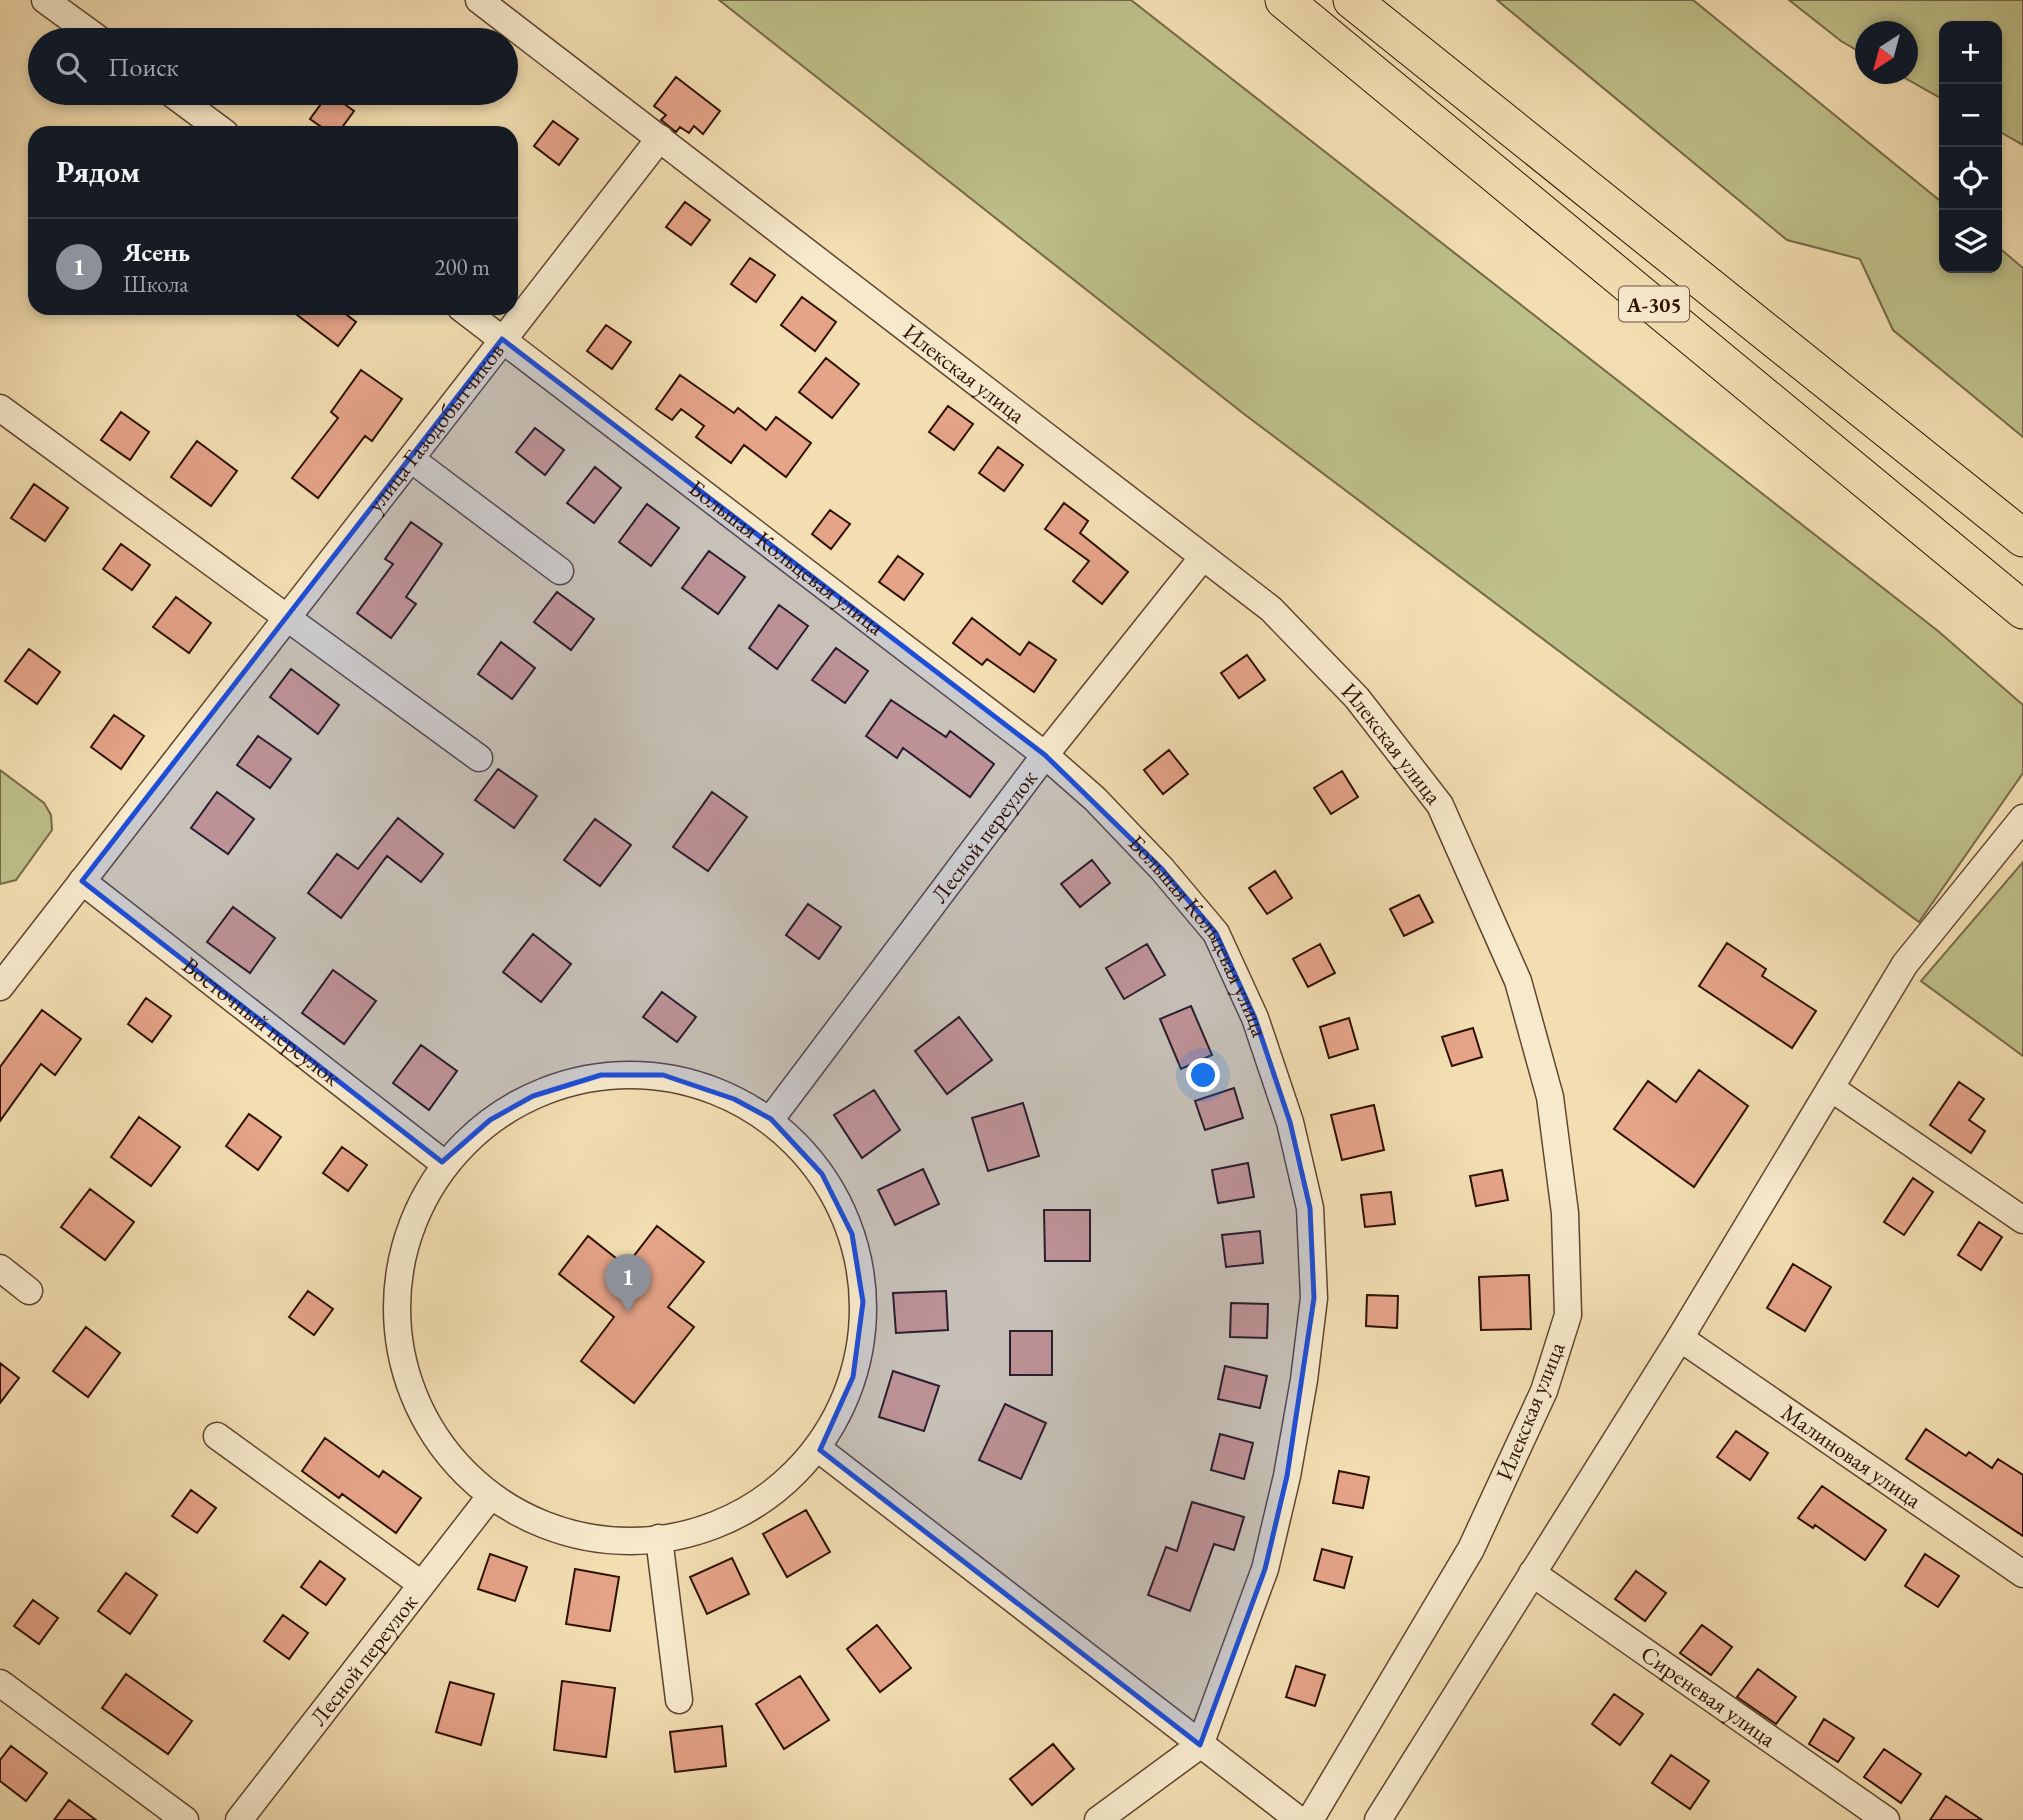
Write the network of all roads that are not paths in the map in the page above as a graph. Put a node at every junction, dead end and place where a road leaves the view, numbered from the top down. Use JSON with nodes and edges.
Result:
{"nodes":[{"id":1,"x":46,"y":0,"type":"edge"},
{"id":2,"x":479,"y":0,"type":"edge"},
{"id":3,"x":1284,"y":0,"type":"edge"},
{"id":4,"x":1352,"y":0,"type":"edge"},
{"id":5,"x":84,"y":28,"type":"edge"},
{"id":6,"x":516,"y":28,"type":"edge"},
{"id":7,"x":518,"y":30,"type":"edge"},
{"id":8,"x":187,"y":105,"type":"edge"},
{"id":9,"x":216,"y":126,"type":"edge"},
{"id":10,"x":660,"y":138,"type":"junction"},
{"id":11,"x":470,"y":315,"type":"edge"},
{"id":12,"x":502,"y":339,"type":"junction"},
{"id":13,"x":0,"y":408,"type":"edge"},
{"id":14,"x":411,"y":460,"type":"junction"},
{"id":15,"x":2023,"y":538,"type":"edge"},
{"id":16,"x":1203,"y":557,"type":"junction"},
{"id":17,"x":560,"y":571,"type":"dead end"},
{"id":18,"x":2023,"y":610,"type":"edge"},
{"id":19,"x":288,"y":618,"type":"junction"},
{"id":20,"x":1045,"y":755,"type":"junction"},
{"id":21,"x":480,"y":758,"type":"dead end"},
{"id":22,"x":2023,"y":818,"type":"edge"},
{"id":23,"x":82,"y":881,"type":"junction"},
{"id":24,"x":3,"y":979,"type":"edge"},
{"id":25,"x":1831,"y":1088,"type":"junction"},
{"id":26,"x":771,"y":1119,"type":"junction"},
{"id":27,"x":442,"y":1162,"type":"junction"},
{"id":28,"x":2023,"y":1220,"type":"edge"},
{"id":29,"x":0,"y":1268,"type":"edge"},
{"id":30,"x":29,"y":1292,"type":"dead end"},
{"id":31,"x":1680,"y":1338,"type":"junction"},
{"id":32,"x":217,"y":1436,"type":"dead end"},
{"id":33,"x":820,"y":1450,"type":"junction"},
{"id":34,"x":489,"y":1498,"type":"junction"},
{"id":35,"x":659,"y":1538,"type":"junction"},
{"id":36,"x":1532,"y":1573,"type":"junction"},
{"id":37,"x":2023,"y":1574,"type":"edge"},
{"id":38,"x":421,"y":1584,"type":"junction"},
{"id":39,"x":0,"y":1683,"type":"edge"},
{"id":40,"x":679,"y":1700,"type":"dead end"},
{"id":41,"x":1200,"y":1745,"type":"junction"},
{"id":42,"x":185,"y":1820,"type":"edge"},
{"id":43,"x":239,"y":1820,"type":"edge"},
{"id":44,"x":1098,"y":1820,"type":"edge"},
{"id":45,"x":1299,"y":1820,"type":"edge"},
{"id":46,"x":1310,"y":1820,"type":"edge"},
{"id":47,"x":1378,"y":1820,"type":"edge"},
{"id":48,"x":1886,"y":1820,"type":"edge"}],
"edges":[{"from":1,"to":5,"type":"street"},
{"from":2,"to":6,"type":"street","name":"Илекская улица"},
{"from":3,"to":18,"type":"highway","number":"А-305"},
{"from":4,"to":15,"type":"highway","number":"А-305"},
{"from":7,"to":10,"type":"street","name":"Илекская улица"},
{"from":8,"to":9,"type":"street"},
{"from":10,"to":12,"type":"street","name":"улица Газодобытчиков"},
{"from":10,"to":16,"type":"street","name":"Илекская улица"},
{"from":11,"to":12,"type":"street","name":"Большая Кольцевая улица"},
{"from":12,"to":14,"type":"street","name":"улица Газодобытчиков"},
{"from":12,"to":20,"type":"street","name":"Большая Кольцевая улица"},
{"from":13,"to":19,"type":"street"},
{"from":14,"to":17,"type":"street"},
{"from":14,"to":19,"type":"street","name":"улица Газодобытчиков"},
{"from":16,"to":20,"type":"street","name":"Лесной переулок"},
{"from":16,"to":46,"type":"street","name":"Илекская улица"},
{"from":19,"to":21,"type":"street"},
{"from":19,"to":23,"type":"street","name":"улица Газодобытчиков"},
{"from":20,"to":26,"type":"street","name":"Лесной переулок"},
{"from":20,"to":41,"type":"street","name":"Большая Кольцевая улица"},
{"from":22,"to":25,"type":"street"},
{"from":23,"to":24,"type":"street","name":"улица Газодобытчиков"},
{"from":23,"to":27,"type":"street","name":"Восточный переулок"},
{"from":25,"to":28,"type":"street"},
{"from":25,"to":31,"type":"street"},
{"from":26,"to":27,"type":"street"},
{"from":26,"to":33,"type":"street"},
{"from":27,"to":34,"type":"street"},
{"from":29,"to":30,"type":"street"},
{"from":31,"to":36,"type":"street"},
{"from":31,"to":37,"type":"street","name":"Малиновая улица"},
{"from":32,"to":38,"type":"street"},
{"from":33,"to":35,"type":"street"},
{"from":33,"to":41,"type":"street"},
{"from":34,"to":35,"type":"street"},
{"from":34,"to":38,"type":"street","name":"Лесной переулок"},
{"from":35,"to":40,"type":"street"},
{"from":36,"to":47,"type":"street"},
{"from":36,"to":48,"type":"street","name":"Сиреневая улица"},
{"from":38,"to":43,"type":"street","name":"Лесной переулок"},
{"from":39,"to":42,"type":"street"},
{"from":41,"to":44,"type":"street"},
{"from":41,"to":45,"type":"street"}]}
